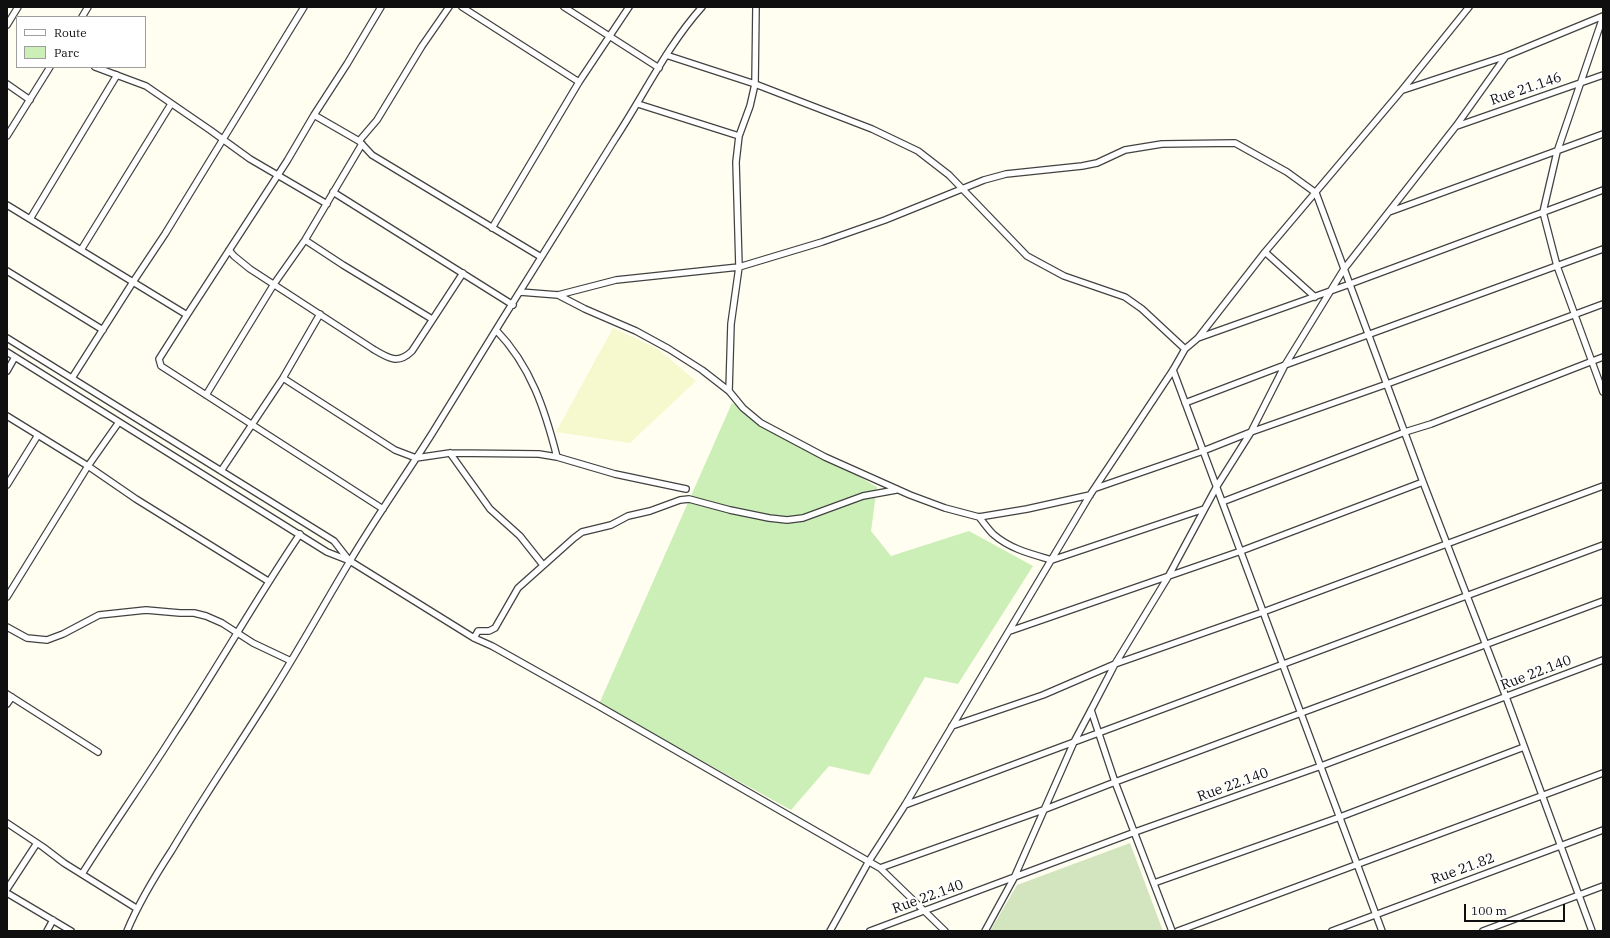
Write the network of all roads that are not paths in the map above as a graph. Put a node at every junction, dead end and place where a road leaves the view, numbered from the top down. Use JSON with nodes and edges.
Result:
{"nodes":[{"id":1,"x":18,"y":7,"type":"edge"},
{"id":2,"x":88,"y":7,"type":"edge"},
{"id":3,"x":304,"y":7,"type":"edge"},
{"id":4,"x":381,"y":7,"type":"edge"},
{"id":5,"x":449,"y":7,"type":"edge"},
{"id":6,"x":462,"y":7,"type":"edge"},
{"id":7,"x":564,"y":7,"type":"edge"},
{"id":8,"x":629,"y":7,"type":"edge"},
{"id":9,"x":702,"y":7,"type":"edge"},
{"id":10,"x":756,"y":7,"type":"edge"},
{"id":11,"x":1470,"y":7,"type":"edge"},
{"id":12,"x":83,"y":16,"type":"edge"},
{"id":13,"x":1603,"y":17,"type":"edge"},
{"id":14,"x":7,"y":25,"type":"edge"},
{"id":15,"x":609,"y":37,"type":"junction"},
{"id":16,"x":666,"y":55,"type":"junction"},
{"id":17,"x":1506,"y":56,"type":"junction"},
{"id":18,"x":49,"y":68,"type":"edge"},
{"id":19,"x":98,"y":68,"type":"edge"},
{"id":20,"x":659,"y":68,"type":"junction"},
{"id":21,"x":117,"y":75,"type":"junction"},
{"id":22,"x":1603,"y":75,"type":"edge"},
{"id":23,"x":579,"y":82,"type":"junction"},
{"id":24,"x":1580,"y":83,"type":"junction"},
{"id":25,"x":7,"y":84,"type":"edge"},
{"id":26,"x":755,"y":84,"type":"junction"},
{"id":27,"x":1402,"y":90,"type":"junction"},
{"id":28,"x":30,"y":100,"type":"junction"},
{"id":29,"x":171,"y":104,"type":"junction"},
{"id":30,"x":638,"y":104,"type":"junction"},
{"id":31,"x":314,"y":115,"type":"junction"},
{"id":32,"x":1456,"y":126,"type":"junction"},
{"id":33,"x":1603,"y":134,"type":"edge"},
{"id":34,"x":7,"y":136,"type":"edge"},
{"id":35,"x":739,"y":136,"type":"junction"},
{"id":36,"x":223,"y":140,"type":"junction"},
{"id":37,"x":361,"y":143,"type":"junction"},
{"id":38,"x":1557,"y":152,"type":"junction"},
{"id":39,"x":277,"y":176,"type":"junction"},
{"id":40,"x":963,"y":189,"type":"junction"},
{"id":41,"x":1603,"y":190,"type":"edge"},
{"id":42,"x":333,"y":192,"type":"junction"},
{"id":43,"x":1316,"y":193,"type":"junction"},
{"id":44,"x":327,"y":204,"type":"junction"},
{"id":45,"x":7,"y":205,"type":"edge"},
{"id":46,"x":1389,"y":212,"type":"junction"},
{"id":47,"x":1543,"y":212,"type":"junction"},
{"id":48,"x":30,"y":218,"type":"junction"},
{"id":49,"x":492,"y":228,"type":"junction"},
{"id":50,"x":305,"y":240,"type":"junction"},
{"id":51,"x":1603,"y":249,"type":"edge"},
{"id":52,"x":81,"y":250,"type":"junction"},
{"id":53,"x":229,"y":250,"type":"junction"},
{"id":54,"x":1265,"y":252,"type":"junction"},
{"id":55,"x":540,"y":257,"type":"junction"},
{"id":56,"x":1557,"y":266,"type":"junction"},
{"id":57,"x":739,"y":267,"type":"junction"},
{"id":58,"x":1344,"y":269,"type":"junction"},
{"id":59,"x":7,"y":271,"type":"edge"},
{"id":60,"x":463,"y":273,"type":"junction"},
{"id":61,"x":133,"y":282,"type":"junction"},
{"id":62,"x":274,"y":284,"type":"junction"},
{"id":63,"x":1350,"y":284,"type":"junction"},
{"id":64,"x":1330,"y":291,"type":"junction"},
{"id":65,"x":520,"y":292,"type":"junction"},
{"id":66,"x":558,"y":294,"type":"junction"},
{"id":67,"x":1315,"y":297,"type":"junction"},
{"id":68,"x":1603,"y":304,"type":"edge"},
{"id":69,"x":512,"y":305,"type":"junction"},
{"id":70,"x":320,"y":314,"type":"junction"},
{"id":71,"x":187,"y":315,"type":"junction"},
{"id":72,"x":1574,"y":315,"type":"junction"},
{"id":73,"x":432,"y":319,"type":"junction"},
{"id":74,"x":103,"y":330,"type":"junction"},
{"id":75,"x":496,"y":330,"type":"junction"},
{"id":76,"x":1369,"y":334,"type":"junction"},
{"id":77,"x":7,"y":338,"type":"edge"},
{"id":78,"x":1198,"y":338,"type":"junction"},
{"id":79,"x":1185,"y":349,"type":"junction"},
{"id":80,"x":7,"y":352,"type":"edge"},
{"id":81,"x":15,"y":357,"type":"junction"},
{"id":82,"x":1603,"y":357,"type":"edge"},
{"id":83,"x":1592,"y":362,"type":"junction"},
{"id":84,"x":1285,"y":365,"type":"junction"},
{"id":85,"x":1173,"y":370,"type":"junction"},
{"id":86,"x":7,"y":371,"type":"edge"},
{"id":87,"x":72,"y":378,"type":"junction"},
{"id":88,"x":283,"y":378,"type":"junction"},
{"id":89,"x":1387,"y":384,"type":"junction"},
{"id":90,"x":729,"y":390,"type":"junction"},
{"id":91,"x":1603,"y":392,"type":"edge"},
{"id":92,"x":206,"y":395,"type":"junction"},
{"id":93,"x":1185,"y":403,"type":"junction"},
{"id":94,"x":7,"y":416,"type":"edge"},
{"id":95,"x":119,"y":422,"type":"junction"},
{"id":96,"x":251,"y":425,"type":"junction"},
{"id":97,"x":1251,"y":432,"type":"junction"},
{"id":98,"x":1405,"y":432,"type":"junction"},
{"id":99,"x":38,"y":435,"type":"junction"},
{"id":100,"x":1203,"y":451,"type":"junction"},
{"id":101,"x":450,"y":453,"type":"junction"},
{"id":102,"x":557,"y":457,"type":"junction"},
{"id":103,"x":416,"y":458,"type":"junction"},
{"id":104,"x":88,"y":466,"type":"junction"},
{"id":105,"x":221,"y":472,"type":"junction"},
{"id":106,"x":1424,"y":482,"type":"junction"},
{"id":107,"x":7,"y":484,"type":"edge"},
{"id":108,"x":1217,"y":486,"type":"junction"},
{"id":109,"x":1603,"y":486,"type":"edge"},
{"id":110,"x":1096,"y":488,"type":"junction"},
{"id":111,"x":686,"y":489,"type":"dead end"},
{"id":112,"x":896,"y":490,"type":"junction"},
{"id":113,"x":1090,"y":495,"type":"junction"},
{"id":114,"x":1222,"y":502,"type":"junction"},
{"id":115,"x":383,"y":509,"type":"junction"},
{"id":116,"x":1204,"y":509,"type":"junction"},
{"id":117,"x":979,"y":517,"type":"junction"},
{"id":118,"x":300,"y":534,"type":"junction"},
{"id":119,"x":1447,"y":544,"type":"junction"},
{"id":120,"x":1603,"y":545,"type":"edge"},
{"id":121,"x":1240,"y":551,"type":"junction"},
{"id":122,"x":350,"y":560,"type":"junction"},
{"id":123,"x":1052,"y":560,"type":"junction"},
{"id":124,"x":543,"y":565,"type":"junction"},
{"id":125,"x":1168,"y":577,"type":"junction"},
{"id":126,"x":268,"y":581,"type":"junction"},
{"id":127,"x":1468,"y":595,"type":"junction"},
{"id":128,"x":7,"y":597,"type":"edge"},
{"id":129,"x":1603,"y":601,"type":"edge"},
{"id":130,"x":1263,"y":612,"type":"junction"},
{"id":131,"x":7,"y":627,"type":"edge"},
{"id":132,"x":1010,"y":631,"type":"junction"},
{"id":133,"x":237,"y":632,"type":"junction"},
{"id":134,"x":474,"y":638,"type":"junction"},
{"id":135,"x":1486,"y":645,"type":"junction"},
{"id":136,"x":1603,"y":660,"type":"edge"},
{"id":137,"x":291,"y":661,"type":"junction"},
{"id":138,"x":1116,"y":664,"type":"junction"},
{"id":139,"x":1283,"y":665,"type":"junction"},
{"id":140,"x":9,"y":695,"type":"edge"},
{"id":141,"x":1506,"y":697,"type":"junction"},
{"id":142,"x":7,"y":704,"type":"edge"},
{"id":143,"x":1091,"y":710,"type":"junction"},
{"id":144,"x":1302,"y":714,"type":"junction"},
{"id":145,"x":952,"y":726,"type":"junction"},
{"id":146,"x":1098,"y":733,"type":"junction"},
{"id":147,"x":1074,"y":742,"type":"junction"},
{"id":148,"x":1524,"y":747,"type":"junction"},
{"id":149,"x":98,"y":752,"type":"dead end"},
{"id":150,"x":1321,"y":766,"type":"junction"},
{"id":151,"x":1603,"y":773,"type":"edge"},
{"id":152,"x":1115,"y":782,"type":"junction"},
{"id":153,"x":1542,"y":795,"type":"junction"},
{"id":154,"x":904,"y":805,"type":"junction"},
{"id":155,"x":1043,"y":810,"type":"junction"},
{"id":156,"x":1340,"y":817,"type":"junction"},
{"id":157,"x":7,"y":823,"type":"edge"},
{"id":158,"x":1603,"y":830,"type":"edge"},
{"id":159,"x":1135,"y":832,"type":"junction"},
{"id":160,"x":37,"y":843,"type":"junction"},
{"id":161,"x":1560,"y":846,"type":"junction"},
{"id":162,"x":869,"y":861,"type":"junction"},
{"id":163,"x":1358,"y":865,"type":"junction"},
{"id":164,"x":880,"y":868,"type":"junction"},
{"id":165,"x":82,"y":874,"type":"junction"},
{"id":166,"x":1014,"y":878,"type":"junction"},
{"id":167,"x":1154,"y":883,"type":"junction"},
{"id":168,"x":1603,"y":886,"type":"edge"},
{"id":169,"x":7,"y":889,"type":"edge"},
{"id":170,"x":7,"y":893,"type":"edge"},
{"id":171,"x":1580,"y":895,"type":"junction"},
{"id":172,"x":136,"y":908,"type":"junction"},
{"id":173,"x":925,"y":911,"type":"junction"},
{"id":174,"x":1376,"y":915,"type":"junction"},
{"id":175,"x":53,"y":920,"type":"junction"},
{"id":176,"x":882,"y":929,"type":"edge"},
{"id":177,"x":47,"y":931,"type":"edge"},
{"id":178,"x":71,"y":931,"type":"edge"},
{"id":179,"x":127,"y":931,"type":"edge"},
{"id":180,"x":830,"y":931,"type":"edge"},
{"id":181,"x":870,"y":931,"type":"edge"},
{"id":182,"x":945,"y":931,"type":"edge"},
{"id":183,"x":985,"y":931,"type":"edge"},
{"id":184,"x":1172,"y":931,"type":"edge"},
{"id":185,"x":1178,"y":931,"type":"edge"},
{"id":186,"x":1332,"y":931,"type":"edge"},
{"id":187,"x":1382,"y":931,"type":"edge"},
{"id":188,"x":1483,"y":931,"type":"edge"},
{"id":189,"x":1592,"y":931,"type":"edge"}],
"edges":[{"from":1,"to":14,"type":"street"},
{"from":2,"to":12,"type":"street"},
{"from":3,"to":36,"type":"street"},
{"from":4,"to":31,"type":"street"},
{"from":5,"to":37,"type":"street"},
{"from":6,"to":23,"type":"street"},
{"from":7,"to":15,"type":"street"},
{"from":8,"to":15,"type":"street"},
{"from":9,"to":16,"type":"street"},
{"from":10,"to":26,"type":"street"},
{"from":11,"to":27,"type":"street"},
{"from":13,"to":17,"type":"street"},
{"from":13,"to":24,"type":"street"},
{"from":15,"to":20,"type":"street"},
{"from":15,"to":23,"type":"street"},
{"from":16,"to":20,"type":"street"},
{"from":16,"to":26,"type":"street"},
{"from":17,"to":27,"type":"street"},
{"from":17,"to":32,"type":"street"},
{"from":18,"to":28,"type":"street"},
{"from":19,"to":21,"type":"street"},
{"from":20,"to":30,"type":"street"},
{"from":21,"to":29,"type":"street"},
{"from":21,"to":48,"type":"street"},
{"from":22,"to":24,"type":"street","name":"Rue 21.146"},
{"from":23,"to":49,"type":"street"},
{"from":24,"to":32,"type":"street","name":"Rue 21.146"},
{"from":24,"to":38,"type":"street"},
{"from":25,"to":28,"type":"street"},
{"from":26,"to":35,"type":"street"},
{"from":26,"to":40,"type":"street"},
{"from":27,"to":43,"type":"street"},
{"from":28,"to":34,"type":"street"},
{"from":29,"to":36,"type":"street"},
{"from":29,"to":52,"type":"street"},
{"from":30,"to":35,"type":"street"},
{"from":30,"to":55,"type":"street"},
{"from":31,"to":37,"type":"street"},
{"from":31,"to":39,"type":"street"},
{"from":32,"to":46,"type":"street"},
{"from":33,"to":38,"type":"street"},
{"from":35,"to":57,"type":"street"},
{"from":36,"to":39,"type":"street"},
{"from":36,"to":61,"type":"street"},
{"from":37,"to":42,"type":"street"},
{"from":37,"to":49,"type":"street"},
{"from":38,"to":46,"type":"street"},
{"from":38,"to":47,"type":"street"},
{"from":39,"to":44,"type":"street"},
{"from":39,"to":53,"type":"street"},
{"from":40,"to":43,"type":"street"},
{"from":40,"to":57,"type":"street"},
{"from":40,"to":79,"type":"street"},
{"from":41,"to":47,"type":"street"},
{"from":42,"to":44,"type":"street"},
{"from":42,"to":60,"type":"street"},
{"from":43,"to":54,"type":"street"},
{"from":43,"to":58,"type":"street"},
{"from":44,"to":50,"type":"street"},
{"from":45,"to":48,"type":"street"},
{"from":46,"to":58,"type":"street"},
{"from":47,"to":56,"type":"street"},
{"from":47,"to":63,"type":"street"},
{"from":48,"to":52,"type":"street"},
{"from":49,"to":55,"type":"street"},
{"from":50,"to":62,"type":"street"},
{"from":50,"to":73,"type":"street"},
{"from":51,"to":56,"type":"street"},
{"from":52,"to":61,"type":"street"},
{"from":53,"to":62,"type":"street"},
{"from":53,"to":71,"type":"street"},
{"from":54,"to":67,"type":"street"},
{"from":54,"to":78,"type":"street"},
{"from":55,"to":65,"type":"street"},
{"from":56,"to":72,"type":"street"},
{"from":56,"to":76,"type":"street"},
{"from":57,"to":66,"type":"street"},
{"from":57,"to":90,"type":"street"},
{"from":58,"to":63,"type":"street"},
{"from":58,"to":64,"type":"street"},
{"from":59,"to":74,"type":"street"},
{"from":60,"to":69,"type":"street"},
{"from":60,"to":73,"type":"street"},
{"from":61,"to":71,"type":"street"},
{"from":61,"to":74,"type":"street"},
{"from":62,"to":70,"type":"street"},
{"from":62,"to":92,"type":"street"},
{"from":63,"to":64,"type":"street"},
{"from":63,"to":76,"type":"street"},
{"from":64,"to":67,"type":"street"},
{"from":64,"to":84,"type":"street"},
{"from":65,"to":66,"type":"street"},
{"from":65,"to":69,"type":"street"},
{"from":66,"to":90,"type":"street"},
{"from":67,"to":78,"type":"street"},
{"from":68,"to":72,"type":"street"},
{"from":69,"to":75,"type":"street"},
{"from":70,"to":73,"type":"street"},
{"from":70,"to":88,"type":"street"},
{"from":71,"to":92,"type":"street"},
{"from":72,"to":83,"type":"street"},
{"from":72,"to":89,"type":"street"},
{"from":74,"to":87,"type":"street"},
{"from":75,"to":102,"type":"street"},
{"from":75,"to":103,"type":"street"},
{"from":76,"to":84,"type":"street"},
{"from":76,"to":89,"type":"street"},
{"from":77,"to":87,"type":"street"},
{"from":78,"to":79,"type":"street"},
{"from":79,"to":85,"type":"street"},
{"from":80,"to":81,"type":"street"},
{"from":81,"to":86,"type":"street"},
{"from":81,"to":95,"type":"street"},
{"from":82,"to":83,"type":"street"},
{"from":83,"to":91,"type":"street"},
{"from":83,"to":98,"type":"street"},
{"from":84,"to":93,"type":"street"},
{"from":84,"to":97,"type":"street"},
{"from":85,"to":93,"type":"street"},
{"from":85,"to":110,"type":"street"},
{"from":87,"to":105,"type":"street"},
{"from":88,"to":96,"type":"street"},
{"from":88,"to":103,"type":"street"},
{"from":89,"to":97,"type":"street"},
{"from":89,"to":98,"type":"street"},
{"from":90,"to":112,"type":"street"},
{"from":92,"to":96,"type":"street"},
{"from":93,"to":100,"type":"street"},
{"from":94,"to":99,"type":"street"},
{"from":95,"to":104,"type":"street"},
{"from":95,"to":118,"type":"street"},
{"from":96,"to":105,"type":"street"},
{"from":96,"to":115,"type":"street"},
{"from":97,"to":100,"type":"street"},
{"from":97,"to":108,"type":"street"},
{"from":98,"to":106,"type":"street"},
{"from":98,"to":114,"type":"street"},
{"from":99,"to":104,"type":"street"},
{"from":99,"to":107,"type":"street"},
{"from":100,"to":108,"type":"street"},
{"from":100,"to":110,"type":"street"},
{"from":101,"to":102,"type":"street"},
{"from":101,"to":103,"type":"street"},
{"from":101,"to":124,"type":"street"},
{"from":102,"to":111,"type":"street"},
{"from":103,"to":115,"type":"street"},
{"from":104,"to":126,"type":"street"},
{"from":104,"to":128,"type":"street"},
{"from":105,"to":122,"type":"street"},
{"from":106,"to":119,"type":"street"},
{"from":106,"to":121,"type":"street"},
{"from":108,"to":114,"type":"street"},
{"from":108,"to":116,"type":"street"},
{"from":109,"to":119,"type":"street"},
{"from":110,"to":113,"type":"street"},
{"from":112,"to":117,"type":"street"},
{"from":112,"to":124,"type":"street"},
{"from":113,"to":117,"type":"street"},
{"from":113,"to":123,"type":"street"},
{"from":114,"to":121,"type":"street"},
{"from":115,"to":122,"type":"street"},
{"from":116,"to":123,"type":"street"},
{"from":116,"to":125,"type":"street"},
{"from":117,"to":123,"type":"street"},
{"from":118,"to":122,"type":"street"},
{"from":118,"to":126,"type":"street"},
{"from":119,"to":127,"type":"street"},
{"from":119,"to":130,"type":"street"},
{"from":120,"to":127,"type":"street"},
{"from":121,"to":125,"type":"street"},
{"from":121,"to":130,"type":"street"},
{"from":122,"to":134,"type":"street"},
{"from":122,"to":137,"type":"street"},
{"from":123,"to":132,"type":"street"},
{"from":124,"to":134,"type":"street"},
{"from":125,"to":132,"type":"street"},
{"from":125,"to":138,"type":"street"},
{"from":126,"to":133,"type":"street"},
{"from":127,"to":135,"type":"street"},
{"from":127,"to":139,"type":"street"},
{"from":129,"to":135,"type":"street"},
{"from":130,"to":138,"type":"street"},
{"from":130,"to":139,"type":"street"},
{"from":131,"to":133,"type":"street"},
{"from":132,"to":145,"type":"street"},
{"from":133,"to":137,"type":"street"},
{"from":133,"to":165,"type":"street"},
{"from":134,"to":162,"type":"street"},
{"from":135,"to":141,"type":"street"},
{"from":135,"to":144,"type":"street"},
{"from":136,"to":141,"type":"street","name":"Rue 22.140"},
{"from":137,"to":172,"type":"street"},
{"from":138,"to":143,"type":"street"},
{"from":138,"to":145,"type":"street"},
{"from":139,"to":144,"type":"street"},
{"from":139,"to":146,"type":"street"},
{"from":140,"to":142,"type":"street"},
{"from":140,"to":149,"type":"street"},
{"from":141,"to":148,"type":"street"},
{"from":141,"to":150,"type":"street","name":"Rue 22.140"},
{"from":143,"to":146,"type":"street"},
{"from":143,"to":147,"type":"street"},
{"from":144,"to":150,"type":"street"},
{"from":144,"to":152,"type":"street"},
{"from":145,"to":154,"type":"street"},
{"from":146,"to":147,"type":"street"},
{"from":146,"to":152,"type":"street"},
{"from":147,"to":154,"type":"street"},
{"from":147,"to":155,"type":"street"},
{"from":148,"to":153,"type":"street"},
{"from":148,"to":156,"type":"street"},
{"from":150,"to":156,"type":"street"},
{"from":150,"to":159,"type":"street","name":"Rue 22.140"},
{"from":151,"to":153,"type":"street"},
{"from":152,"to":155,"type":"street"},
{"from":152,"to":159,"type":"street"},
{"from":153,"to":161,"type":"street"},
{"from":153,"to":163,"type":"street"},
{"from":154,"to":162,"type":"street"},
{"from":155,"to":164,"type":"street"},
{"from":155,"to":166,"type":"street"},
{"from":156,"to":163,"type":"street"},
{"from":156,"to":167,"type":"street"},
{"from":157,"to":160,"type":"street"},
{"from":158,"to":161,"type":"street","name":"Rue 21.82"},
{"from":159,"to":166,"type":"street","name":"Rue 22.140"},
{"from":159,"to":167,"type":"street"},
{"from":160,"to":165,"type":"street"},
{"from":160,"to":169,"type":"street"},
{"from":161,"to":171,"type":"street"},
{"from":161,"to":174,"type":"street","name":"Rue 21.82"},
{"from":162,"to":164,"type":"street"},
{"from":162,"to":180,"type":"street"},
{"from":163,"to":174,"type":"street"},
{"from":163,"to":185,"type":"street"},
{"from":164,"to":173,"type":"street"},
{"from":165,"to":172,"type":"street"},
{"from":166,"to":173,"type":"street","name":"Rue 22.140"},
{"from":166,"to":183,"type":"street"},
{"from":167,"to":184,"type":"street"},
{"from":168,"to":171,"type":"street"},
{"from":170,"to":175,"type":"street"},
{"from":171,"to":188,"type":"street"},
{"from":171,"to":189,"type":"street"},
{"from":172,"to":179,"type":"street"},
{"from":173,"to":176,"type":"street","name":"Rue 22.140"},
{"from":173,"to":182,"type":"street"},
{"from":174,"to":186,"type":"street","name":"Rue 21.82"},
{"from":174,"to":187,"type":"street"},
{"from":175,"to":177,"type":"street"},
{"from":175,"to":178,"type":"street"},
{"from":176,"to":181,"type":"street","name":"Rue 22.140"}]}
